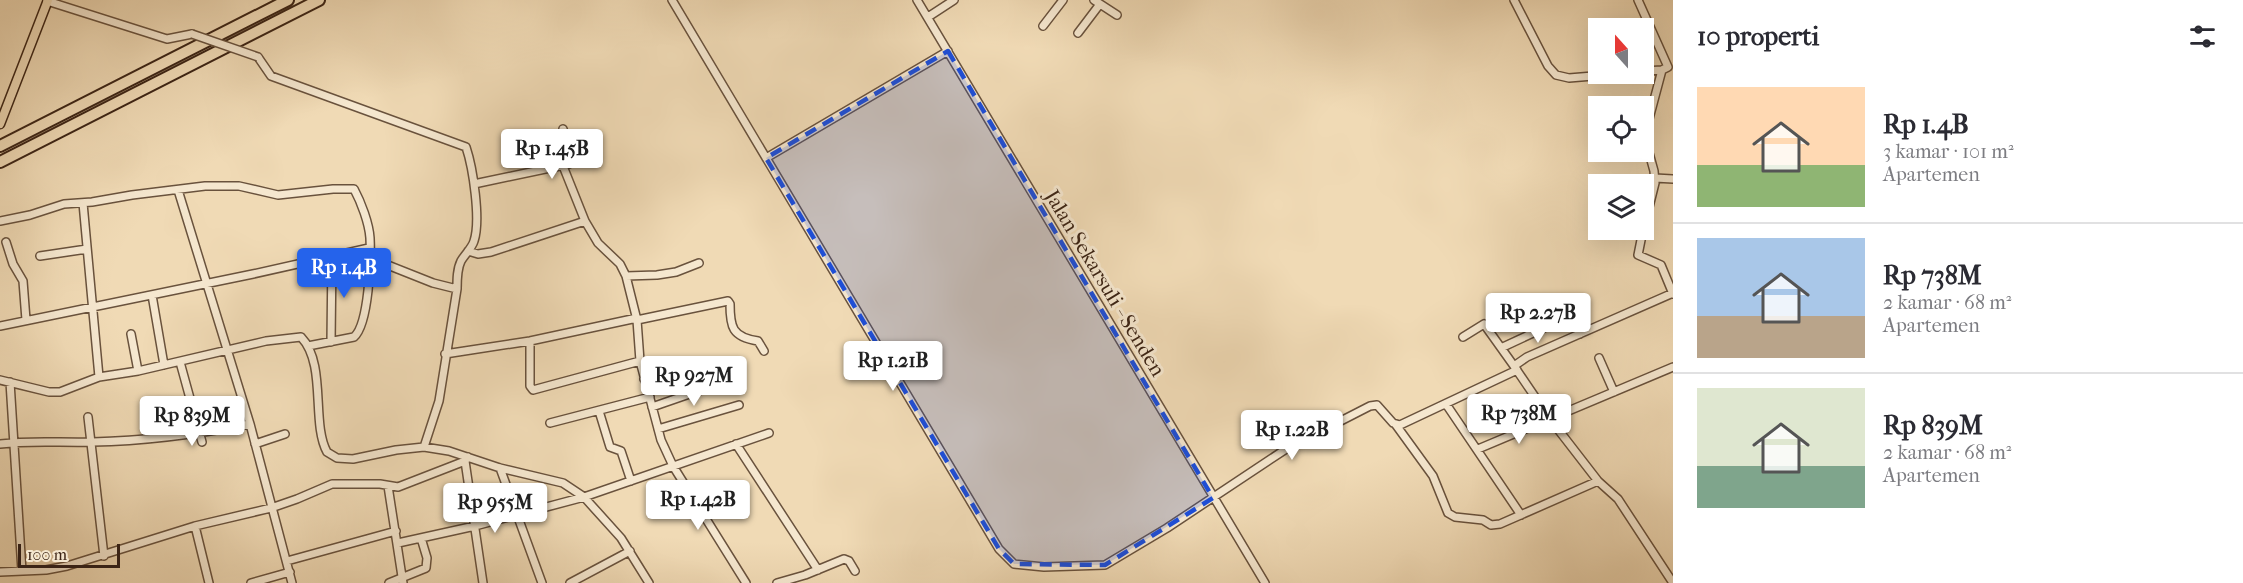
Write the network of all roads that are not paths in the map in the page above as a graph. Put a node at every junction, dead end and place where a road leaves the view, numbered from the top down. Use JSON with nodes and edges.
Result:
{"nodes":[{"id":1,"x":48,"y":0,"type":"edge"},
{"id":2,"x":288,"y":0,"type":"edge"},
{"id":3,"x":319,"y":0,"type":"edge"},
{"id":4,"x":672,"y":0,"type":"edge"},
{"id":5,"x":917,"y":0,"type":"edge"},
{"id":6,"x":954,"y":0,"type":"edge"},
{"id":7,"x":1063,"y":0,"type":"edge"},
{"id":8,"x":1514,"y":0,"type":"edge"},
{"id":9,"x":1638,"y":0,"type":"edge"},
{"id":10,"x":1097,"y":2,"type":"edge"},
{"id":11,"x":1117,"y":15,"type":"dead end"},
{"id":12,"x":928,"y":17,"type":"junction"},
{"id":13,"x":1043,"y":26,"type":"dead end"},
{"id":14,"x":1078,"y":33,"type":"dead end"},
{"id":15,"x":948,"y":51,"type":"junction"},
{"id":16,"x":1668,"y":68,"type":"edge"},
{"id":17,"x":1588,"y":76,"type":"edge"},
{"id":18,"x":0,"y":124,"type":"edge"},
{"id":19,"x":563,"y":129,"type":"dead end"},
{"id":20,"x":0,"y":146,"type":"edge"},
{"id":21,"x":766,"y":158,"type":"junction"},
{"id":22,"x":0,"y":162,"type":"edge"},
{"id":23,"x":563,"y":166,"type":"junction"},
{"id":24,"x":1655,"y":178,"type":"junction"},
{"id":25,"x":1673,"y":179,"type":"edge"},
{"id":26,"x":474,"y":184,"type":"junction"},
{"id":27,"x":1654,"y":186,"type":"edge"},
{"id":28,"x":178,"y":190,"type":"junction"},
{"id":29,"x":83,"y":203,"type":"junction"},
{"id":30,"x":0,"y":221,"type":"edge"},
{"id":31,"x":585,"y":221,"type":"junction"},
{"id":32,"x":1641,"y":240,"type":"edge"},
{"id":33,"x":6,"y":242,"type":"dead end"},
{"id":34,"x":369,"y":248,"type":"junction"},
{"id":35,"x":87,"y":249,"type":"junction"},
{"id":36,"x":468,"y":251,"type":"junction"},
{"id":37,"x":40,"y":256,"type":"dead end"},
{"id":38,"x":332,"y":256,"type":"junction"},
{"id":39,"x":370,"y":258,"type":"junction"},
{"id":40,"x":699,"y":263,"type":"dead end"},
{"id":41,"x":626,"y":276,"type":"junction"},
{"id":42,"x":207,"y":284,"type":"junction"},
{"id":43,"x":457,"y":289,"type":"junction"},
{"id":44,"x":1673,"y":293,"type":"edge"},
{"id":45,"x":152,"y":295,"type":"junction"},
{"id":46,"x":1567,"y":301,"type":"dead end"},
{"id":47,"x":92,"y":306,"type":"junction"},
{"id":48,"x":637,"y":319,"type":"junction"},
{"id":49,"x":1563,"y":319,"type":"dead end"},
{"id":50,"x":26,"y":320,"type":"junction"},
{"id":51,"x":0,"y":326,"type":"edge"},
{"id":52,"x":131,"y":334,"type":"dead end"},
{"id":53,"x":1580,"y":334,"type":"junction"},
{"id":54,"x":1462,"y":336,"type":"dead end"},
{"id":55,"x":530,"y":341,"type":"junction"},
{"id":56,"x":331,"y":342,"type":"junction"},
{"id":57,"x":308,"y":346,"type":"junction"},
{"id":58,"x":1503,"y":347,"type":"junction"},
{"id":59,"x":227,"y":350,"type":"junction"},
{"id":60,"x":764,"y":351,"type":"dead end"},
{"id":61,"x":445,"y":354,"type":"junction"},
{"id":62,"x":1599,"y":358,"type":"dead end"},
{"id":63,"x":640,"y":361,"type":"junction"},
{"id":64,"x":694,"y":361,"type":"dead end"},
{"id":65,"x":180,"y":362,"type":"junction"},
{"id":66,"x":164,"y":365,"type":"junction"},
{"id":67,"x":1673,"y":367,"type":"edge"},
{"id":68,"x":1515,"y":368,"type":"junction"},
{"id":69,"x":138,"y":371,"type":"junction"},
{"id":70,"x":99,"y":377,"type":"junction"},
{"id":71,"x":644,"y":379,"type":"junction"},
{"id":72,"x":0,"y":380,"type":"edge"},
{"id":73,"x":727,"y":381,"type":"dead end"},
{"id":74,"x":10,"y":382,"type":"junction"},
{"id":75,"x":1614,"y":392,"type":"junction"},
{"id":76,"x":650,"y":397,"type":"junction"},
{"id":77,"x":1446,"y":404,"type":"junction"},
{"id":78,"x":739,"y":405,"type":"dead end"},
{"id":79,"x":652,"y":407,"type":"junction"},
{"id":80,"x":599,"y":411,"type":"junction"},
{"id":81,"x":88,"y":417,"type":"dead end"},
{"id":82,"x":1550,"y":419,"type":"junction"},
{"id":83,"x":550,"y":423,"type":"dead end"},
{"id":84,"x":250,"y":424,"type":"junction"},
{"id":85,"x":1396,"y":425,"type":"junction"},
{"id":86,"x":658,"y":429,"type":"junction"},
{"id":87,"x":769,"y":433,"type":"dead end"},
{"id":88,"x":285,"y":434,"type":"dead end"},
{"id":89,"x":201,"y":438,"type":"junction"},
{"id":90,"x":12,"y":442,"type":"junction"},
{"id":91,"x":92,"y":442,"type":"junction"},
{"id":92,"x":0,"y":444,"type":"edge"},
{"id":93,"x":255,"y":444,"type":"junction"},
{"id":94,"x":736,"y":444,"type":"junction"},
{"id":95,"x":424,"y":447,"type":"junction"},
{"id":96,"x":1478,"y":449,"type":"junction"},
{"id":97,"x":467,"y":459,"type":"junction"},
{"id":98,"x":673,"y":466,"type":"junction"},
{"id":99,"x":500,"y":468,"type":"junction"},
{"id":100,"x":631,"y":481,"type":"junction"},
{"id":101,"x":1598,"y":481,"type":"junction"},
{"id":102,"x":388,"y":486,"type":"junction"},
{"id":103,"x":585,"y":497,"type":"junction"},
{"id":104,"x":1213,"y":498,"type":"junction"},
{"id":105,"x":271,"y":508,"type":"junction"},
{"id":106,"x":516,"y":515,"type":"junction"},
{"id":107,"x":1521,"y":515,"type":"junction"},
{"id":108,"x":195,"y":526,"type":"junction"},
{"id":109,"x":475,"y":526,"type":"junction"},
{"id":110,"x":396,"y":531,"type":"junction"},
{"id":111,"x":420,"y":538,"type":"junction"},
{"id":112,"x":398,"y":543,"type":"junction"},
{"id":113,"x":630,"y":551,"type":"junction"},
{"id":114,"x":104,"y":556,"type":"junction"},
{"id":115,"x":287,"y":561,"type":"junction"},
{"id":116,"x":818,"y":570,"type":"junction"},
{"id":117,"x":22,"y":571,"type":"junction"},
{"id":118,"x":855,"y":571,"type":"dead end"},
{"id":119,"x":0,"y":572,"type":"edge"},
{"id":120,"x":290,"y":572,"type":"junction"},
{"id":121,"x":807,"y":579,"type":"edge"},
{"id":122,"x":403,"y":580,"type":"edge"},
{"id":123,"x":209,"y":583,"type":"edge"},
{"id":124,"x":252,"y":583,"type":"edge"},
{"id":125,"x":292,"y":583,"type":"edge"},
{"id":126,"x":389,"y":583,"type":"edge"},
{"id":127,"x":483,"y":583,"type":"edge"},
{"id":128,"x":542,"y":583,"type":"edge"},
{"id":129,"x":570,"y":583,"type":"edge"},
{"id":130,"x":649,"y":583,"type":"edge"},
{"id":131,"x":746,"y":583,"type":"edge"},
{"id":132,"x":777,"y":583,"type":"edge"},
{"id":133,"x":1265,"y":583,"type":"edge"},
{"id":134,"x":1673,"y":583,"type":"edge"}],
"edges":[{"from":1,"to":18,"type":"main road"},
{"from":1,"to":26,"type":"street","bridge":true},
{"from":2,"to":20,"type":"highway"},
{"from":3,"to":22,"type":"highway"},
{"from":4,"to":21,"type":"street"},
{"from":5,"to":12,"type":"street","name":"Jalan Sekarsuli - Senden"},
{"from":6,"to":12,"type":"street"},
{"from":7,"to":13,"type":"street"},
{"from":8,"to":17,"type":"street"},
{"from":9,"to":16,"type":"street"},
{"from":10,"to":11,"type":"street"},
{"from":10,"to":14,"type":"street"},
{"from":12,"to":15,"type":"street","name":"Jalan Sekarsuli - Senden"},
{"from":15,"to":21,"type":"street"},
{"from":15,"to":104,"type":"street","name":"Jalan Sekarsuli - Senden"},
{"from":16,"to":24,"type":"street"},
{"from":19,"to":23,"type":"street"},
{"from":21,"to":104,"type":"street"},
{"from":23,"to":26,"type":"street"},
{"from":23,"to":31,"type":"street"},
{"from":24,"to":25,"type":"street"},
{"from":24,"to":27,"type":"street"},
{"from":26,"to":36,"type":"street"},
{"from":28,"to":29,"type":"street"},
{"from":28,"to":34,"type":"street"},
{"from":28,"to":42,"type":"street"},
{"from":29,"to":30,"type":"street"},
{"from":29,"to":35,"type":"street"},
{"from":31,"to":36,"type":"street"},
{"from":31,"to":41,"type":"street"},
{"from":32,"to":44,"type":"street"},
{"from":33,"to":50,"type":"street"},
{"from":34,"to":38,"type":"street"},
{"from":34,"to":39,"type":"street"},
{"from":35,"to":37,"type":"street"},
{"from":35,"to":47,"type":"street"},
{"from":36,"to":43,"type":"street"},
{"from":38,"to":42,"type":"street"},
{"from":38,"to":56,"type":"street"},
{"from":39,"to":43,"type":"street"},
{"from":39,"to":56,"type":"street"},
{"from":40,"to":41,"type":"street"},
{"from":41,"to":48,"type":"street"},
{"from":42,"to":45,"type":"street"},
{"from":42,"to":59,"type":"street"},
{"from":43,"to":61,"type":"street"},
{"from":44,"to":53,"type":"street"},
{"from":45,"to":47,"type":"street"},
{"from":45,"to":66,"type":"street"},
{"from":46,"to":53,"type":"street"},
{"from":47,"to":50,"type":"street"},
{"from":47,"to":70,"type":"street"},
{"from":48,"to":55,"type":"street"},
{"from":48,"to":60,"type":"street"},
{"from":48,"to":63,"type":"street"},
{"from":49,"to":58,"type":"street"},
{"from":50,"to":51,"type":"street"},
{"from":52,"to":69,"type":"street"},
{"from":53,"to":68,"type":"street"},
{"from":54,"to":58,"type":"street"},
{"from":55,"to":61,"type":"street"},
{"from":55,"to":63,"type":"street"},
{"from":56,"to":57,"type":"street"},
{"from":57,"to":59,"type":"street"},
{"from":57,"to":95,"type":"street"},
{"from":58,"to":68,"type":"street"},
{"from":59,"to":65,"type":"street"},
{"from":59,"to":84,"type":"street"},
{"from":61,"to":95,"type":"street"},
{"from":62,"to":75,"type":"street"},
{"from":63,"to":71,"type":"street"},
{"from":64,"to":71,"type":"street"},
{"from":65,"to":66,"type":"street"},
{"from":65,"to":89,"type":"street"},
{"from":66,"to":69,"type":"street"},
{"from":67,"to":75,"type":"street"},
{"from":68,"to":77,"type":"street"},
{"from":68,"to":82,"type":"street"},
{"from":69,"to":70,"type":"street"},
{"from":70,"to":74,"type":"street"},
{"from":71,"to":76,"type":"street"},
{"from":72,"to":74,"type":"street"},
{"from":73,"to":79,"type":"street"},
{"from":74,"to":90,"type":"street"},
{"from":75,"to":82,"type":"street"},
{"from":76,"to":79,"type":"street"},
{"from":76,"to":80,"type":"street"},
{"from":77,"to":85,"type":"street"},
{"from":77,"to":96,"type":"street"},
{"from":78,"to":86,"type":"street"},
{"from":79,"to":86,"type":"street"},
{"from":80,"to":83,"type":"street"},
{"from":80,"to":100,"type":"street"},
{"from":81,"to":91,"type":"street"},
{"from":82,"to":96,"type":"street"},
{"from":82,"to":101,"type":"street"},
{"from":84,"to":89,"type":"street"},
{"from":84,"to":93,"type":"street"},
{"from":85,"to":104,"type":"street"},
{"from":85,"to":107,"type":"street"},
{"from":86,"to":98,"type":"street"},
{"from":87,"to":94,"type":"street"},
{"from":88,"to":93,"type":"street"},
{"from":89,"to":91,"type":"street"},
{"from":90,"to":91,"type":"street"},
{"from":90,"to":92,"type":"street"},
{"from":90,"to":117,"type":"street"},
{"from":91,"to":114,"type":"street"},
{"from":93,"to":105,"type":"street"},
{"from":94,"to":98,"type":"street"},
{"from":94,"to":116,"type":"street"},
{"from":95,"to":97,"type":"street"},
{"from":96,"to":107,"type":"street"},
{"from":97,"to":99,"type":"street"},
{"from":97,"to":102,"type":"street"},
{"from":97,"to":109,"type":"street"},
{"from":98,"to":100,"type":"street"},
{"from":98,"to":131,"type":"street"},
{"from":99,"to":103,"type":"street"},
{"from":99,"to":106,"type":"street"},
{"from":100,"to":103,"type":"street"},
{"from":101,"to":107,"type":"street"},
{"from":101,"to":134,"type":"street"},
{"from":102,"to":105,"type":"street"},
{"from":102,"to":110,"type":"street"},
{"from":103,"to":106,"type":"street"},
{"from":103,"to":113,"type":"street"},
{"from":104,"to":133,"type":"street","name":"Jalan Sekarsuli - Senden"},
{"from":105,"to":108,"type":"street"},
{"from":105,"to":115,"type":"street"},
{"from":106,"to":109,"type":"street"},
{"from":106,"to":128,"type":"street"},
{"from":108,"to":114,"type":"street"},
{"from":108,"to":123,"type":"street"},
{"from":109,"to":111,"type":"street"},
{"from":109,"to":127,"type":"street"},
{"from":110,"to":112,"type":"street"},
{"from":110,"to":115,"type":"street"},
{"from":111,"to":112,"type":"street"},
{"from":111,"to":122,"type":"street"},
{"from":112,"to":122,"type":"street"},
{"from":113,"to":129,"type":"street"},
{"from":113,"to":130,"type":"street"},
{"from":114,"to":117,"type":"street"},
{"from":115,"to":120,"type":"street"},
{"from":116,"to":118,"type":"street"},
{"from":116,"to":121,"type":"street"},
{"from":117,"to":119,"type":"street"},
{"from":120,"to":124,"type":"street"},
{"from":120,"to":125,"type":"street"},
{"from":121,"to":132,"type":"street"},
{"from":122,"to":126,"type":"street"}]}
